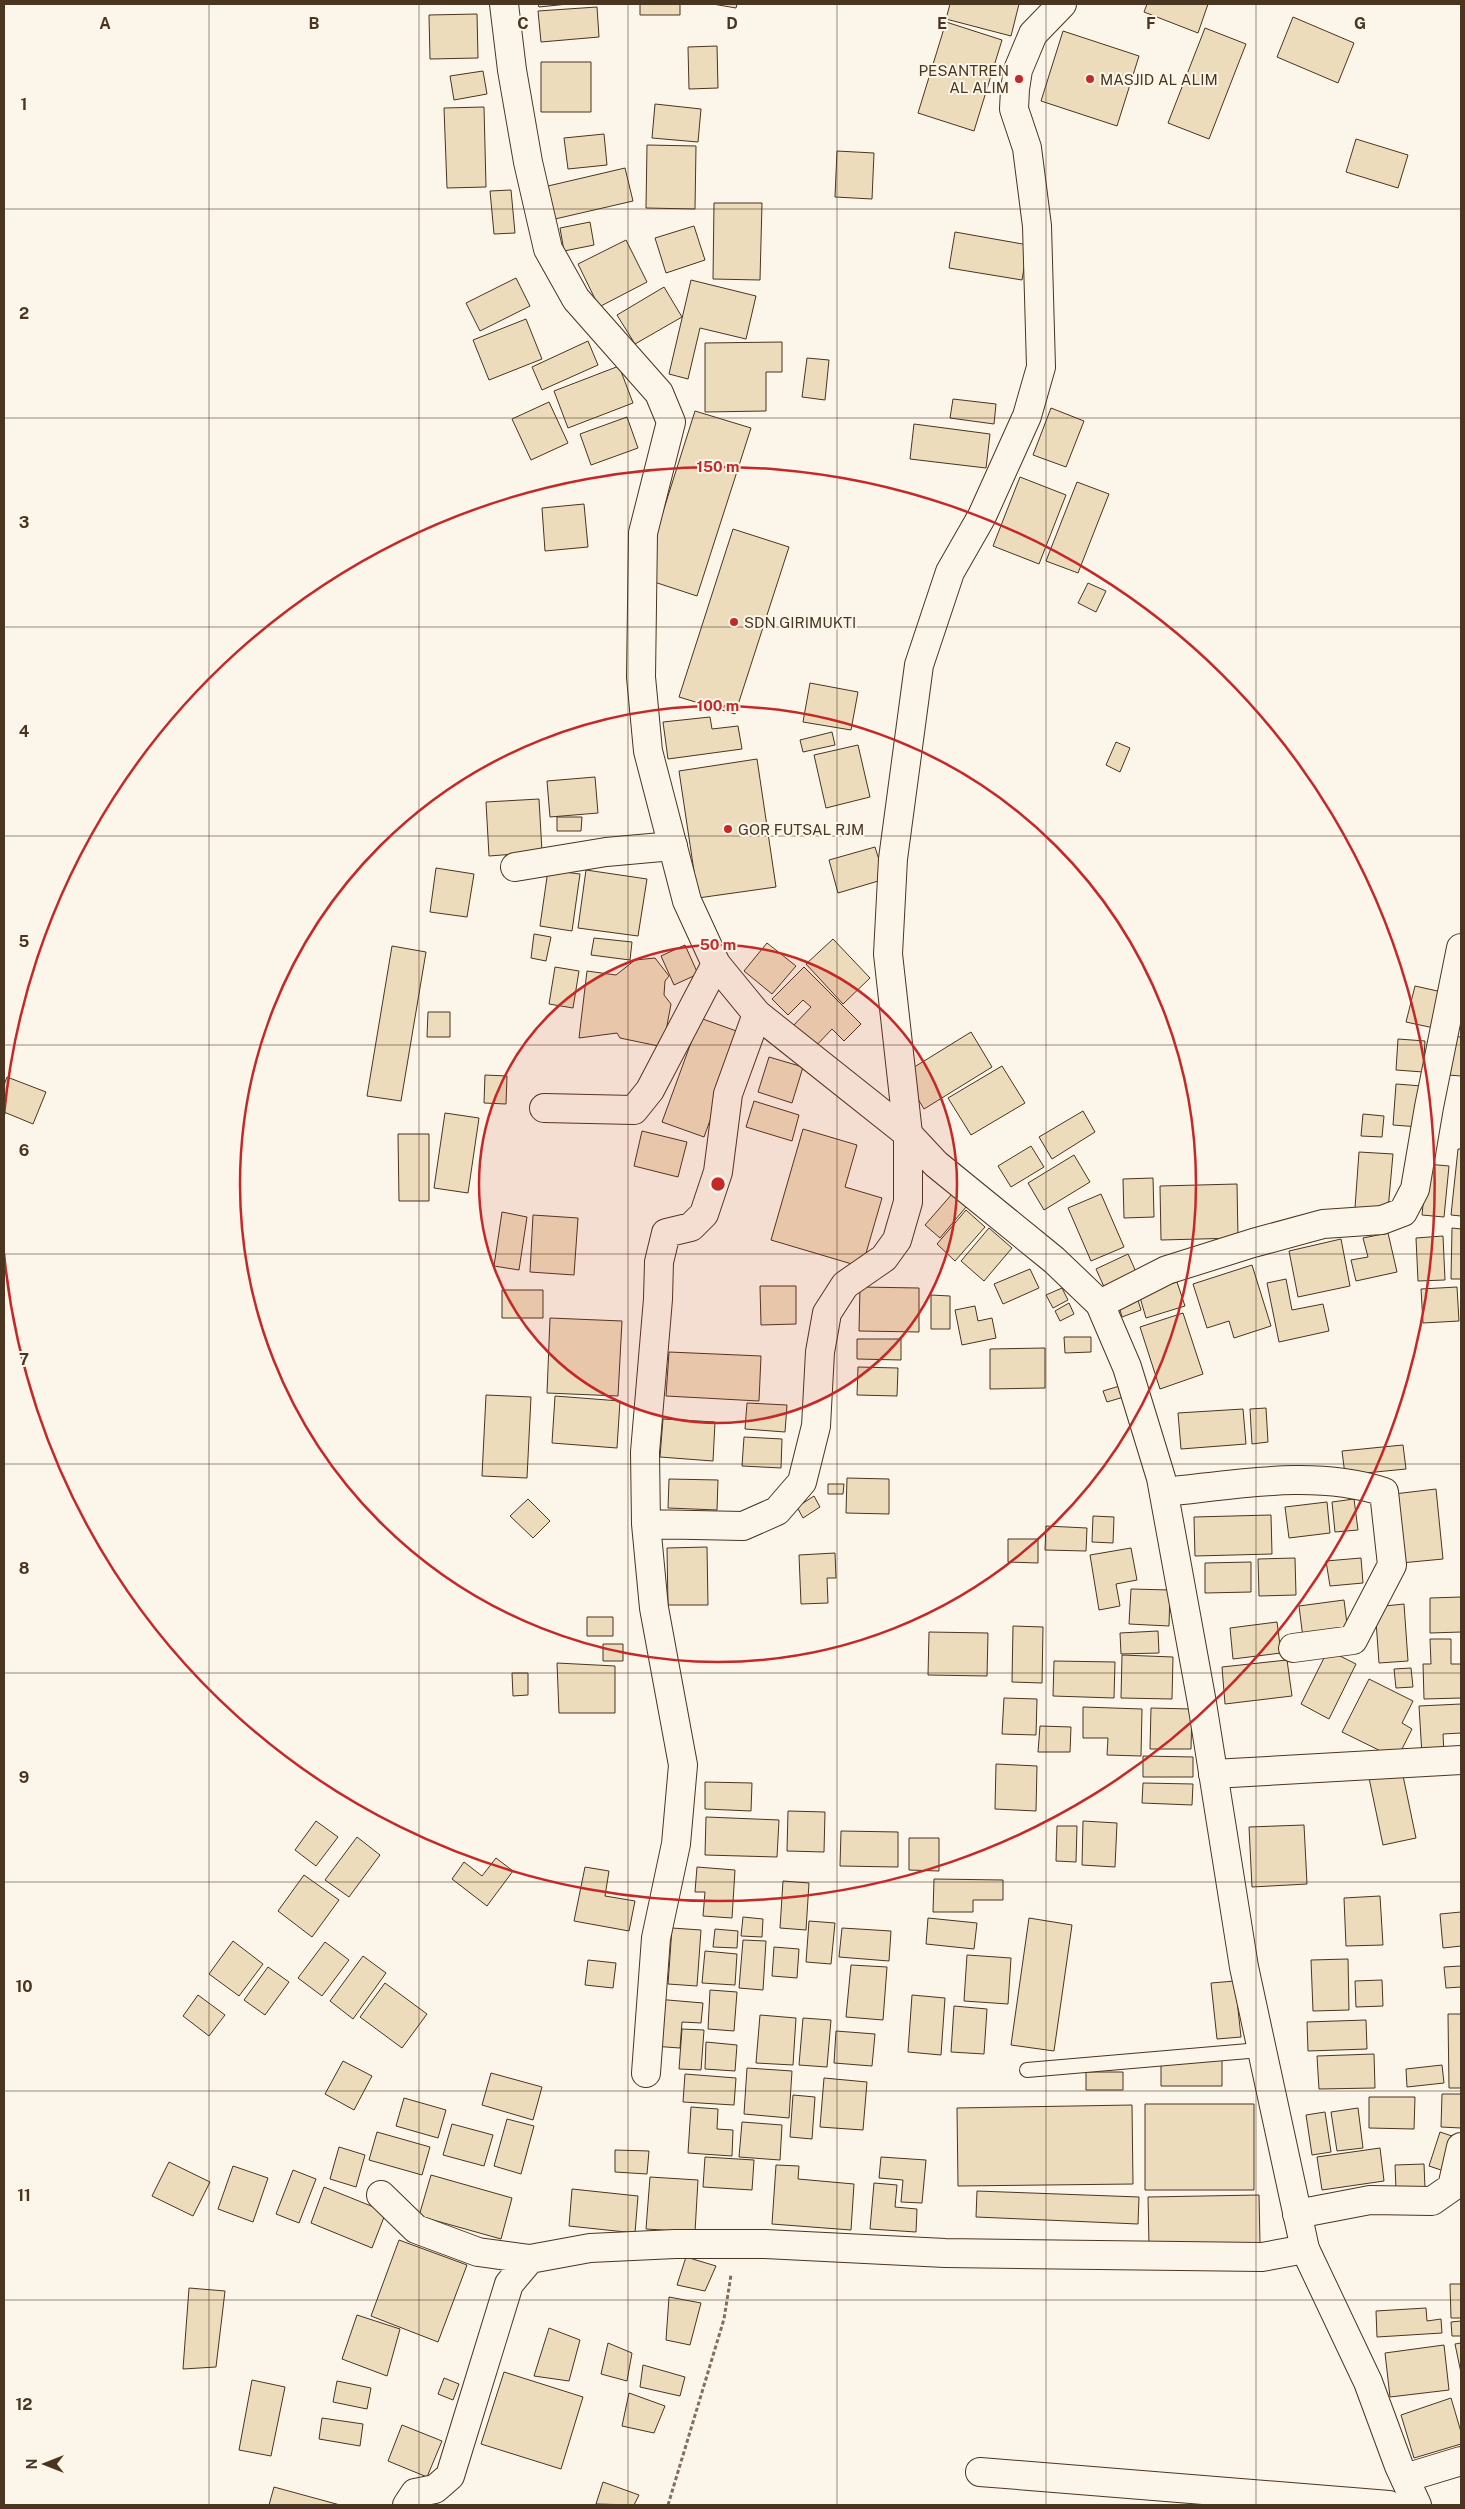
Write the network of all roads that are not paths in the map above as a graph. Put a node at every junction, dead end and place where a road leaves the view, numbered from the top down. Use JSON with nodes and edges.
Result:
{"nodes":[{"id":1,"x":504,"y":4,"type":"edge"},
{"id":2,"x":1062,"y":4,"type":"edge"},
{"id":3,"x":673,"y":846,"type":"junction"},
{"id":4,"x":515,"y":867,"type":"dead end"},
{"id":5,"x":1461,"y":948,"type":"edge"},
{"id":6,"x":716,"y":964,"type":"junction"},
{"id":7,"x":758,"y":1014,"type":"junction"},
{"id":8,"x":544,"y":1108,"type":"dead end"},
{"id":9,"x":908,"y":1134,"type":"junction"},
{"id":10,"x":1100,"y":1304,"type":"junction"},
{"id":11,"x":1164,"y":1492,"type":"junction"},
{"id":12,"x":646,"y":1524,"type":"junction"},
{"id":13,"x":1293,"y":1648,"type":"dead end"},
{"id":14,"x":1461,"y":1760,"type":"edge"},
{"id":15,"x":1213,"y":1774,"type":"junction"},
{"id":16,"x":1260,"y":2050,"type":"junction"},
{"id":17,"x":1027,"y":2070,"type":"dead end"},
{"id":18,"x":646,"y":2073,"type":"dead end"},
{"id":19,"x":1461,"y":2147,"type":"edge"},
{"id":20,"x":381,"y":2195,"type":"dead end"},
{"id":21,"x":1297,"y":2214,"type":"junction"},
{"id":22,"x":1305,"y":2249,"type":"junction"},
{"id":23,"x":530,"y":2259,"type":"junction"},
{"id":24,"x":1461,"y":2461,"type":"edge"},
{"id":25,"x":980,"y":2472,"type":"dead end"},
{"id":26,"x":1405,"y":2478,"type":"junction"},
{"id":27,"x":407,"y":2505,"type":"edge"},
{"id":28,"x":1389,"y":2505,"type":"edge"},
{"id":29,"x":1417,"y":2505,"type":"edge"}],
"edges":[{"from":1,"to":3,"type":"street"},
{"from":2,"to":9,"type":"street"},
{"from":3,"to":4,"type":"street"},
{"from":3,"to":6,"type":"street"},
{"from":5,"to":10,"type":"street"},
{"from":6,"to":7,"type":"street"},
{"from":6,"to":8,"type":"street"},
{"from":7,"to":9,"type":"street"},
{"from":7,"to":12,"type":"street"},
{"from":9,"to":10,"type":"street"},
{"from":9,"to":12,"type":"street"},
{"from":10,"to":11,"type":"street"},
{"from":11,"to":13,"type":"street"},
{"from":11,"to":15,"type":"street"},
{"from":12,"to":18,"type":"street"},
{"from":14,"to":15,"type":"street"},
{"from":15,"to":16,"type":"street"},
{"from":16,"to":17,"type":"lane"},
{"from":16,"to":21,"type":"street"},
{"from":19,"to":21,"type":"street"},
{"from":20,"to":23,"type":"street"},
{"from":21,"to":22,"type":"street"},
{"from":22,"to":23,"type":"street"},
{"from":22,"to":26,"type":"street"},
{"from":23,"to":27,"type":"street"},
{"from":24,"to":26,"type":"street"},
{"from":25,"to":28,"type":"street"},
{"from":26,"to":29,"type":"street"}]}
